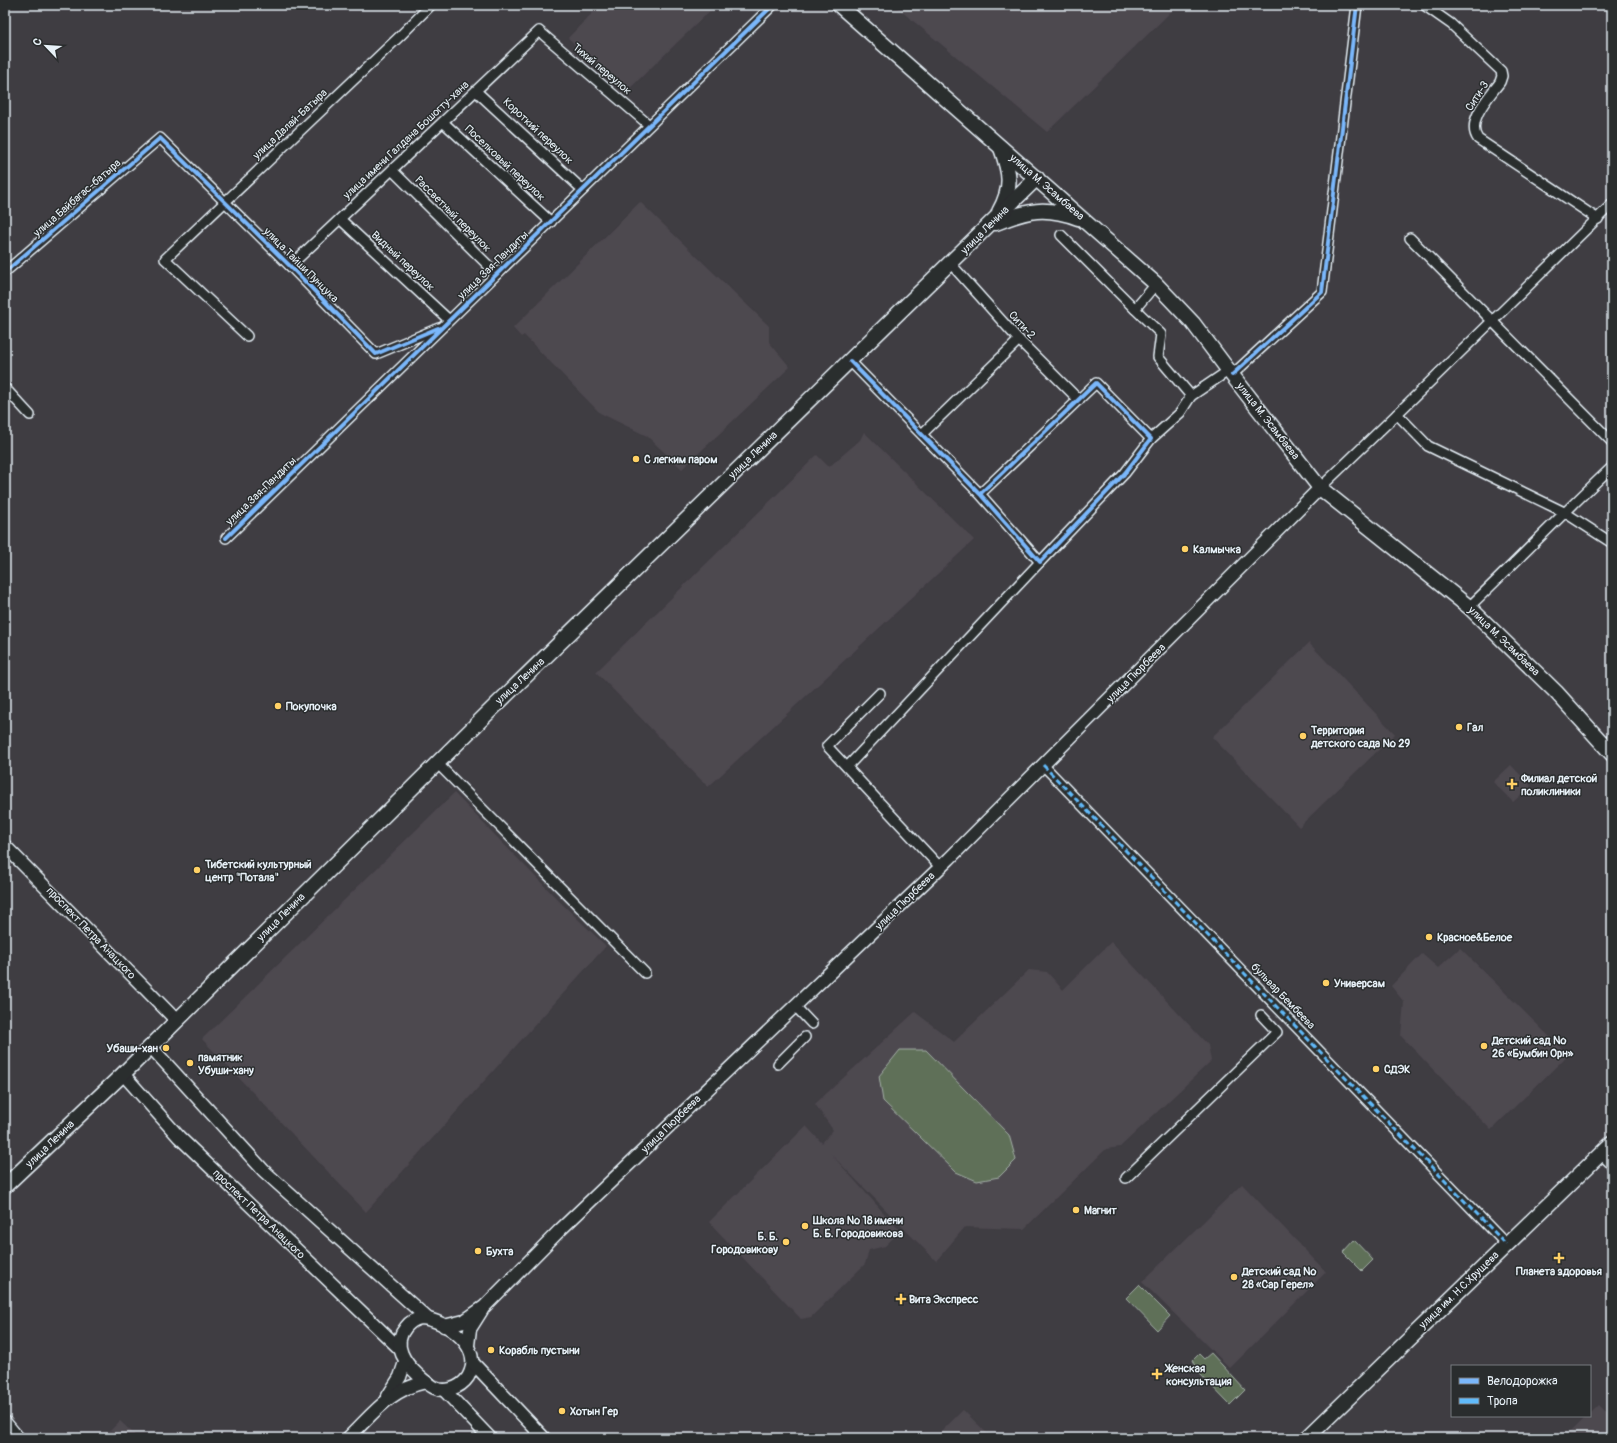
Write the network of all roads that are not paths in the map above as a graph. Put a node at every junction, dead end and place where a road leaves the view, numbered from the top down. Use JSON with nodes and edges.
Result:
{"nodes":[{"id":1,"x":430,"y":5,"type":"edge"},
{"id":2,"x":773,"y":5,"type":"edge"},
{"id":3,"x":838,"y":5,"type":"edge"},
{"id":4,"x":1424,"y":5,"type":"edge"},
{"id":5,"x":1358,"y":6,"type":"edge"},
{"id":6,"x":539,"y":31,"type":"joint"},
{"id":7,"x":476,"y":91,"type":"junction"},
{"id":8,"x":443,"y":122,"type":"junction"},
{"id":9,"x":649,"y":126,"type":"junction"},
{"id":10,"x":160,"y":138,"type":"joint"},
{"id":11,"x":1000,"y":146,"type":"junction"},
{"id":12,"x":392,"y":170,"type":"junction"},
{"id":13,"x":1037,"y":178,"type":"junction"},
{"id":14,"x":583,"y":190,"type":"junction"},
{"id":15,"x":225,"y":202,"type":"junction"},
{"id":16,"x":1612,"y":204,"type":"edge"},
{"id":17,"x":340,"y":219,"type":"junction"},
{"id":18,"x":1598,"y":219,"type":"junction"},
{"id":19,"x":1086,"y":221,"type":"junction"},
{"id":20,"x":551,"y":222,"type":"junction"},
{"id":21,"x":992,"y":224,"type":"junction"},
{"id":22,"x":1061,"y":235,"type":"dead end"},
{"id":23,"x":1410,"y":238,"type":"dead end"},
{"id":24,"x":951,"y":264,"type":"junction"},
{"id":25,"x":290,"y":266,"type":"junction"},
{"id":26,"x":5,"y":272,"type":"edge"},
{"id":27,"x":497,"y":274,"type":"junction"},
{"id":28,"x":1156,"y":284,"type":"junction"},
{"id":29,"x":1135,"y":309,"type":"junction"},
{"id":30,"x":1493,"y":321,"type":"junction"},
{"id":31,"x":447,"y":323,"type":"junction"},
{"id":32,"x":247,"y":336,"type":"dead end"},
{"id":33,"x":1019,"y":340,"type":"junction"},
{"id":34,"x":850,"y":361,"type":"junction"},
{"id":35,"x":1230,"y":373,"type":"junction"},
{"id":36,"x":5,"y":388,"type":"edge"},
{"id":37,"x":1191,"y":396,"type":"junction"},
{"id":38,"x":1078,"y":400,"type":"junction"},
{"id":39,"x":1398,"y":414,"type":"junction"},
{"id":40,"x":30,"y":415,"type":"dead end"},
{"id":41,"x":922,"y":434,"type":"junction"},
{"id":42,"x":1151,"y":439,"type":"junction"},
{"id":43,"x":1612,"y":442,"type":"edge"},
{"id":44,"x":1612,"y":467,"type":"edge"},
{"id":45,"x":1320,"y":488,"type":"junction"},
{"id":46,"x":980,"y":494,"type":"junction"},
{"id":47,"x":1564,"y":512,"type":"junction"},
{"id":48,"x":226,"y":538,"type":"dead end"},
{"id":49,"x":1612,"y":542,"type":"edge"},
{"id":50,"x":1040,"y":562,"type":"junction"},
{"id":51,"x":1469,"y":607,"type":"junction"},
{"id":52,"x":880,"y":694,"type":"dead end"},
{"id":53,"x":1612,"y":754,"type":"edge"},
{"id":54,"x":437,"y":763,"type":"junction"},
{"id":55,"x":1043,"y":765,"type":"junction"},
{"id":56,"x":847,"y":767,"type":"junction"},
{"id":57,"x":5,"y":846,"type":"edge"},
{"id":58,"x":940,"y":867,"type":"junction"},
{"id":59,"x":645,"y":973,"type":"dead end"},
{"id":60,"x":795,"y":1006,"type":"junction"},
{"id":61,"x":1261,"y":1015,"type":"dead end"},
{"id":62,"x":177,"y":1021,"type":"junction"},
{"id":63,"x":812,"y":1024,"type":"dead end"},
{"id":64,"x":805,"y":1037,"type":"dead end"},
{"id":65,"x":151,"y":1047,"type":"junction"},
{"id":66,"x":778,"y":1064,"type":"dead end"},
{"id":67,"x":123,"y":1074,"type":"junction"},
{"id":68,"x":1612,"y":1143,"type":"edge"},
{"id":69,"x":1601,"y":1154,"type":"junction"},
{"id":70,"x":1612,"y":1165,"type":"edge"},
{"id":71,"x":1126,"y":1178,"type":"dead end"},
{"id":72,"x":5,"y":1186,"type":"edge"},
{"id":73,"x":1506,"y":1244,"type":"junction"},
{"id":74,"x":484,"y":1308,"type":"junction"},
{"id":75,"x":427,"y":1318,"type":"junction"},
{"id":76,"x":444,"y":1326,"type":"junction"},
{"id":77,"x":468,"y":1345,"type":"junction"},
{"id":78,"x":399,"y":1348,"type":"junction"},
{"id":79,"x":405,"y":1362,"type":"junction"},
{"id":80,"x":473,"y":1363,"type":"junction"},
{"id":81,"x":426,"y":1382,"type":"junction"},
{"id":82,"x":444,"y":1390,"type":"junction"},
{"id":83,"x":386,"y":1401,"type":"junction"},
{"id":84,"x":5,"y":1420,"type":"edge"},
{"id":85,"x":20,"y":1438,"type":"edge"},
{"id":86,"x":348,"y":1438,"type":"edge"},
{"id":87,"x":490,"y":1438,"type":"edge"},
{"id":88,"x":544,"y":1438,"type":"edge"},
{"id":89,"x":1307,"y":1438,"type":"edge"}],
"edges":[{"from":1,"to":15,"type":"street","name":"улица Далай-Батыра"},
{"from":2,"to":9,"type":"street","name":"улица Зая-Пандиты"},
{"from":3,"to":11,"type":"main road","name":"улица М. Эсамбаева"},
{"from":4,"to":18,"type":"street","name":"Сити-3"},
{"from":5,"to":35,"type":"street"},
{"from":6,"to":7,"type":"street","name":"улица имени Галдана Бошогту-хана"},
{"from":6,"to":9,"type":"street","name":"Тихий переулок"},
{"from":7,"to":8,"type":"street","name":"улица имени Галдана Бошогту-хана"},
{"from":7,"to":14,"type":"street","name":"Короткий переулок"},
{"from":8,"to":12,"type":"street","name":"улица имени Галдана Бошогту-хана"},
{"from":8,"to":20,"type":"street","name":"Поселковый переулок"},
{"from":9,"to":14,"type":"street","name":"улица Зая-Пандиты"},
{"from":10,"to":15,"type":"street","name":"улица Тайши Пунцука"},
{"from":10,"to":26,"type":"street","name":"улица Байбагас-батыра"},
{"from":11,"to":13,"type":"main road","name":"улица М. Эсамбаева"},
{"from":11,"to":21,"type":"main road"},
{"from":12,"to":17,"type":"street","name":"улица имени Галдана Бошогту-хана"},
{"from":12,"to":27,"type":"street","name":"Рассветный переулок"},
{"from":13,"to":19,"type":"main road","name":"улица М. Эсамбаева"},
{"from":13,"to":21,"type":"main road","name":"улица Ленина"},
{"from":14,"to":20,"type":"street","name":"улица Зая-Пандиты"},
{"from":15,"to":25,"type":"street","name":"улица Тайши Пунцука"},
{"from":15,"to":32,"type":"street","name":"улица Далай-Батыра"},
{"from":16,"to":18,"type":"street"},
{"from":17,"to":25,"type":"street","name":"улица имени Галдана Бошогту-хана"},
{"from":17,"to":31,"type":"street","name":"Видный переулок"},
{"from":18,"to":30,"type":"street"},
{"from":19,"to":21,"type":"main road"},
{"from":19,"to":28,"type":"main road","name":"улица М. Эсамбаева"},
{"from":20,"to":27,"type":"street","name":"улица Зая-Пандиты"},
{"from":21,"to":24,"type":"main road","name":"улица Ленина"},
{"from":22,"to":29,"type":"street"},
{"from":23,"to":30,"type":"street"},
{"from":24,"to":33,"type":"street","name":"Сити-2"},
{"from":24,"to":34,"type":"main road","name":"улица Ленина"},
{"from":25,"to":31,"type":"street","name":"улица Тайши Пунцука"},
{"from":27,"to":31,"type":"street","name":"улица Зая-Пандиты"},
{"from":28,"to":29,"type":"street"},
{"from":28,"to":35,"type":"main road","name":"улица М. Эсамбаева"},
{"from":29,"to":37,"type":"street"},
{"from":30,"to":39,"type":"street"},
{"from":30,"to":43,"type":"street"},
{"from":31,"to":48,"type":"street","name":"улица Зая-Пандиты"},
{"from":33,"to":38,"type":"street","name":"Сити-2"},
{"from":33,"to":41,"type":"street"},
{"from":34,"to":41,"type":"street"},
{"from":34,"to":54,"type":"main road","name":"улица Ленина"},
{"from":35,"to":37,"type":"street"},
{"from":35,"to":45,"type":"main road","name":"улица М. Эсамбаева"},
{"from":36,"to":40,"type":"street"},
{"from":37,"to":42,"type":"street"},
{"from":38,"to":42,"type":"street"},
{"from":38,"to":46,"type":"street"},
{"from":39,"to":45,"type":"street"},
{"from":39,"to":47,"type":"street"},
{"from":41,"to":46,"type":"street"},
{"from":42,"to":50,"type":"street"},
{"from":44,"to":47,"type":"street"},
{"from":45,"to":51,"type":"main road","name":"улица М. Эсамбаева"},
{"from":45,"to":55,"type":"main road","name":"улица Пюрбеева"},
{"from":46,"to":50,"type":"street"},
{"from":47,"to":49,"type":"street"},
{"from":47,"to":51,"type":"street"},
{"from":50,"to":56,"type":"street"},
{"from":51,"to":53,"type":"main road","name":"улица М. Эсамбаева"},
{"from":52,"to":56,"type":"street"},
{"from":54,"to":59,"type":"street"},
{"from":54,"to":62,"type":"main road","name":"улица Ленина"},
{"from":55,"to":58,"type":"main road","name":"улица Пюрбеева"},
{"from":55,"to":73,"type":"street","name":"бульвар Бембеева"},
{"from":56,"to":58,"type":"street"},
{"from":57,"to":62,"type":"main road","name":"проспект Петра Анацкого"},
{"from":58,"to":60,"type":"main road","name":"улица Пюрбеева"},
{"from":60,"to":63,"type":"street"},
{"from":60,"to":74,"type":"main road","name":"улица Пюрбеева"},
{"from":61,"to":71,"type":"street"},
{"from":62,"to":65,"type":"main road","name":"улица Ленина"},
{"from":64,"to":66,"type":"street"},
{"from":65,"to":67,"type":"main road","name":"улица Ленина"},
{"from":65,"to":75,"type":"main road"},
{"from":67,"to":72,"type":"main road","name":"улица Ленина"},
{"from":67,"to":78,"type":"main road","name":"проспект Петра Анацкого"},
{"from":68,"to":69,"type":"main road","name":"улица им. Н.С.Хрущева"},
{"from":69,"to":70,"type":"street"},
{"from":69,"to":73,"type":"main road","name":"улица им. Н.С.Хрущева"},
{"from":73,"to":89,"type":"main road","name":"улица им. Н.С.Хрущева"},
{"from":74,"to":76,"type":"main road"},
{"from":74,"to":77,"type":"main road"},
{"from":75,"to":76,"type":"main road"},
{"from":75,"to":78,"type":"main road"},
{"from":76,"to":77,"type":"main road"},
{"from":77,"to":80,"type":"main road"},
{"from":78,"to":79,"type":"main road"},
{"from":79,"to":81,"type":"main road"},
{"from":79,"to":83,"type":"main road"},
{"from":80,"to":82,"type":"main road"},
{"from":80,"to":88,"type":"main road"},
{"from":81,"to":82,"type":"main road"},
{"from":81,"to":83,"type":"main road"},
{"from":82,"to":87,"type":"main road"},
{"from":83,"to":86,"type":"main road"},
{"from":84,"to":85,"type":"street"}]}
